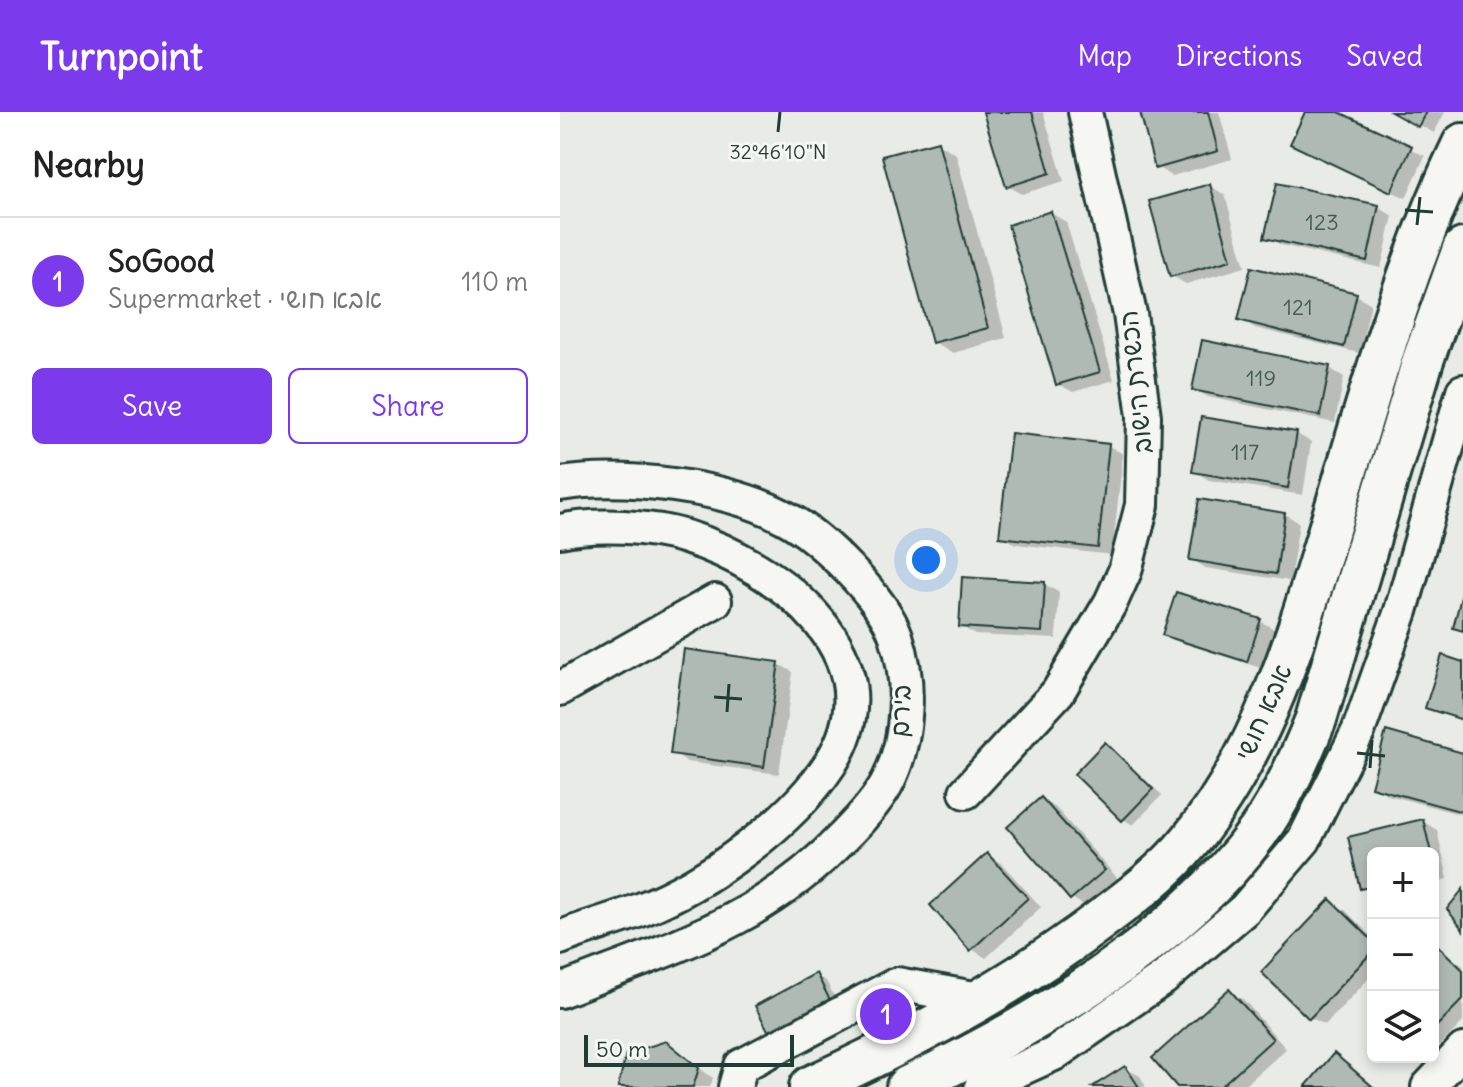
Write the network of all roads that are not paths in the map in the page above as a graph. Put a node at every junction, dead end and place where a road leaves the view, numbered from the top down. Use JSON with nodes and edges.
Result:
{"nodes":[{"id":1,"x":1085,"y":112,"type":"edge"},
{"id":2,"x":1463,"y":144,"type":"edge"},
{"id":3,"x":1463,"y":249,"type":"edge"},
{"id":4,"x":1463,"y":391,"type":"edge"},
{"id":5,"x":560,"y":484,"type":"edge"},
{"id":6,"x":560,"y":531,"type":"edge"},
{"id":7,"x":715,"y":601,"type":"dead end"},
{"id":8,"x":560,"y":689,"type":"edge"},
{"id":9,"x":966,"y":792,"type":"dead end"},
{"id":10,"x":560,"y":938,"type":"edge"},
{"id":11,"x":560,"y":991,"type":"edge"},
{"id":12,"x":985,"y":1000,"type":"junction"},
{"id":13,"x":1463,"y":1050,"type":"edge"},
{"id":14,"x":735,"y":1087,"type":"edge"},
{"id":15,"x":810,"y":1087,"type":"edge"},
{"id":16,"x":907,"y":1087,"type":"edge"},
{"id":17,"x":981,"y":1087,"type":"edge"},
{"id":18,"x":1428,"y":1087,"type":"edge"}],
"edges":[{"from":1,"to":9,"type":"street","name":"הכשרת הישוב"},
{"from":2,"to":12,"type":"main road","name":"אבא חושי"},
{"from":3,"to":16,"type":"main road","name":"אבא חושי"},
{"from":4,"to":17,"type":"street"},
{"from":5,"to":11,"type":"street","name":"בירם"},
{"from":6,"to":10,"type":"street","name":"בירם"},
{"from":7,"to":8,"type":"street"},
{"from":12,"to":14,"type":"street"},
{"from":12,"to":15,"type":"main road","name":"אבא חושי"},
{"from":13,"to":18,"type":"street"}]}
